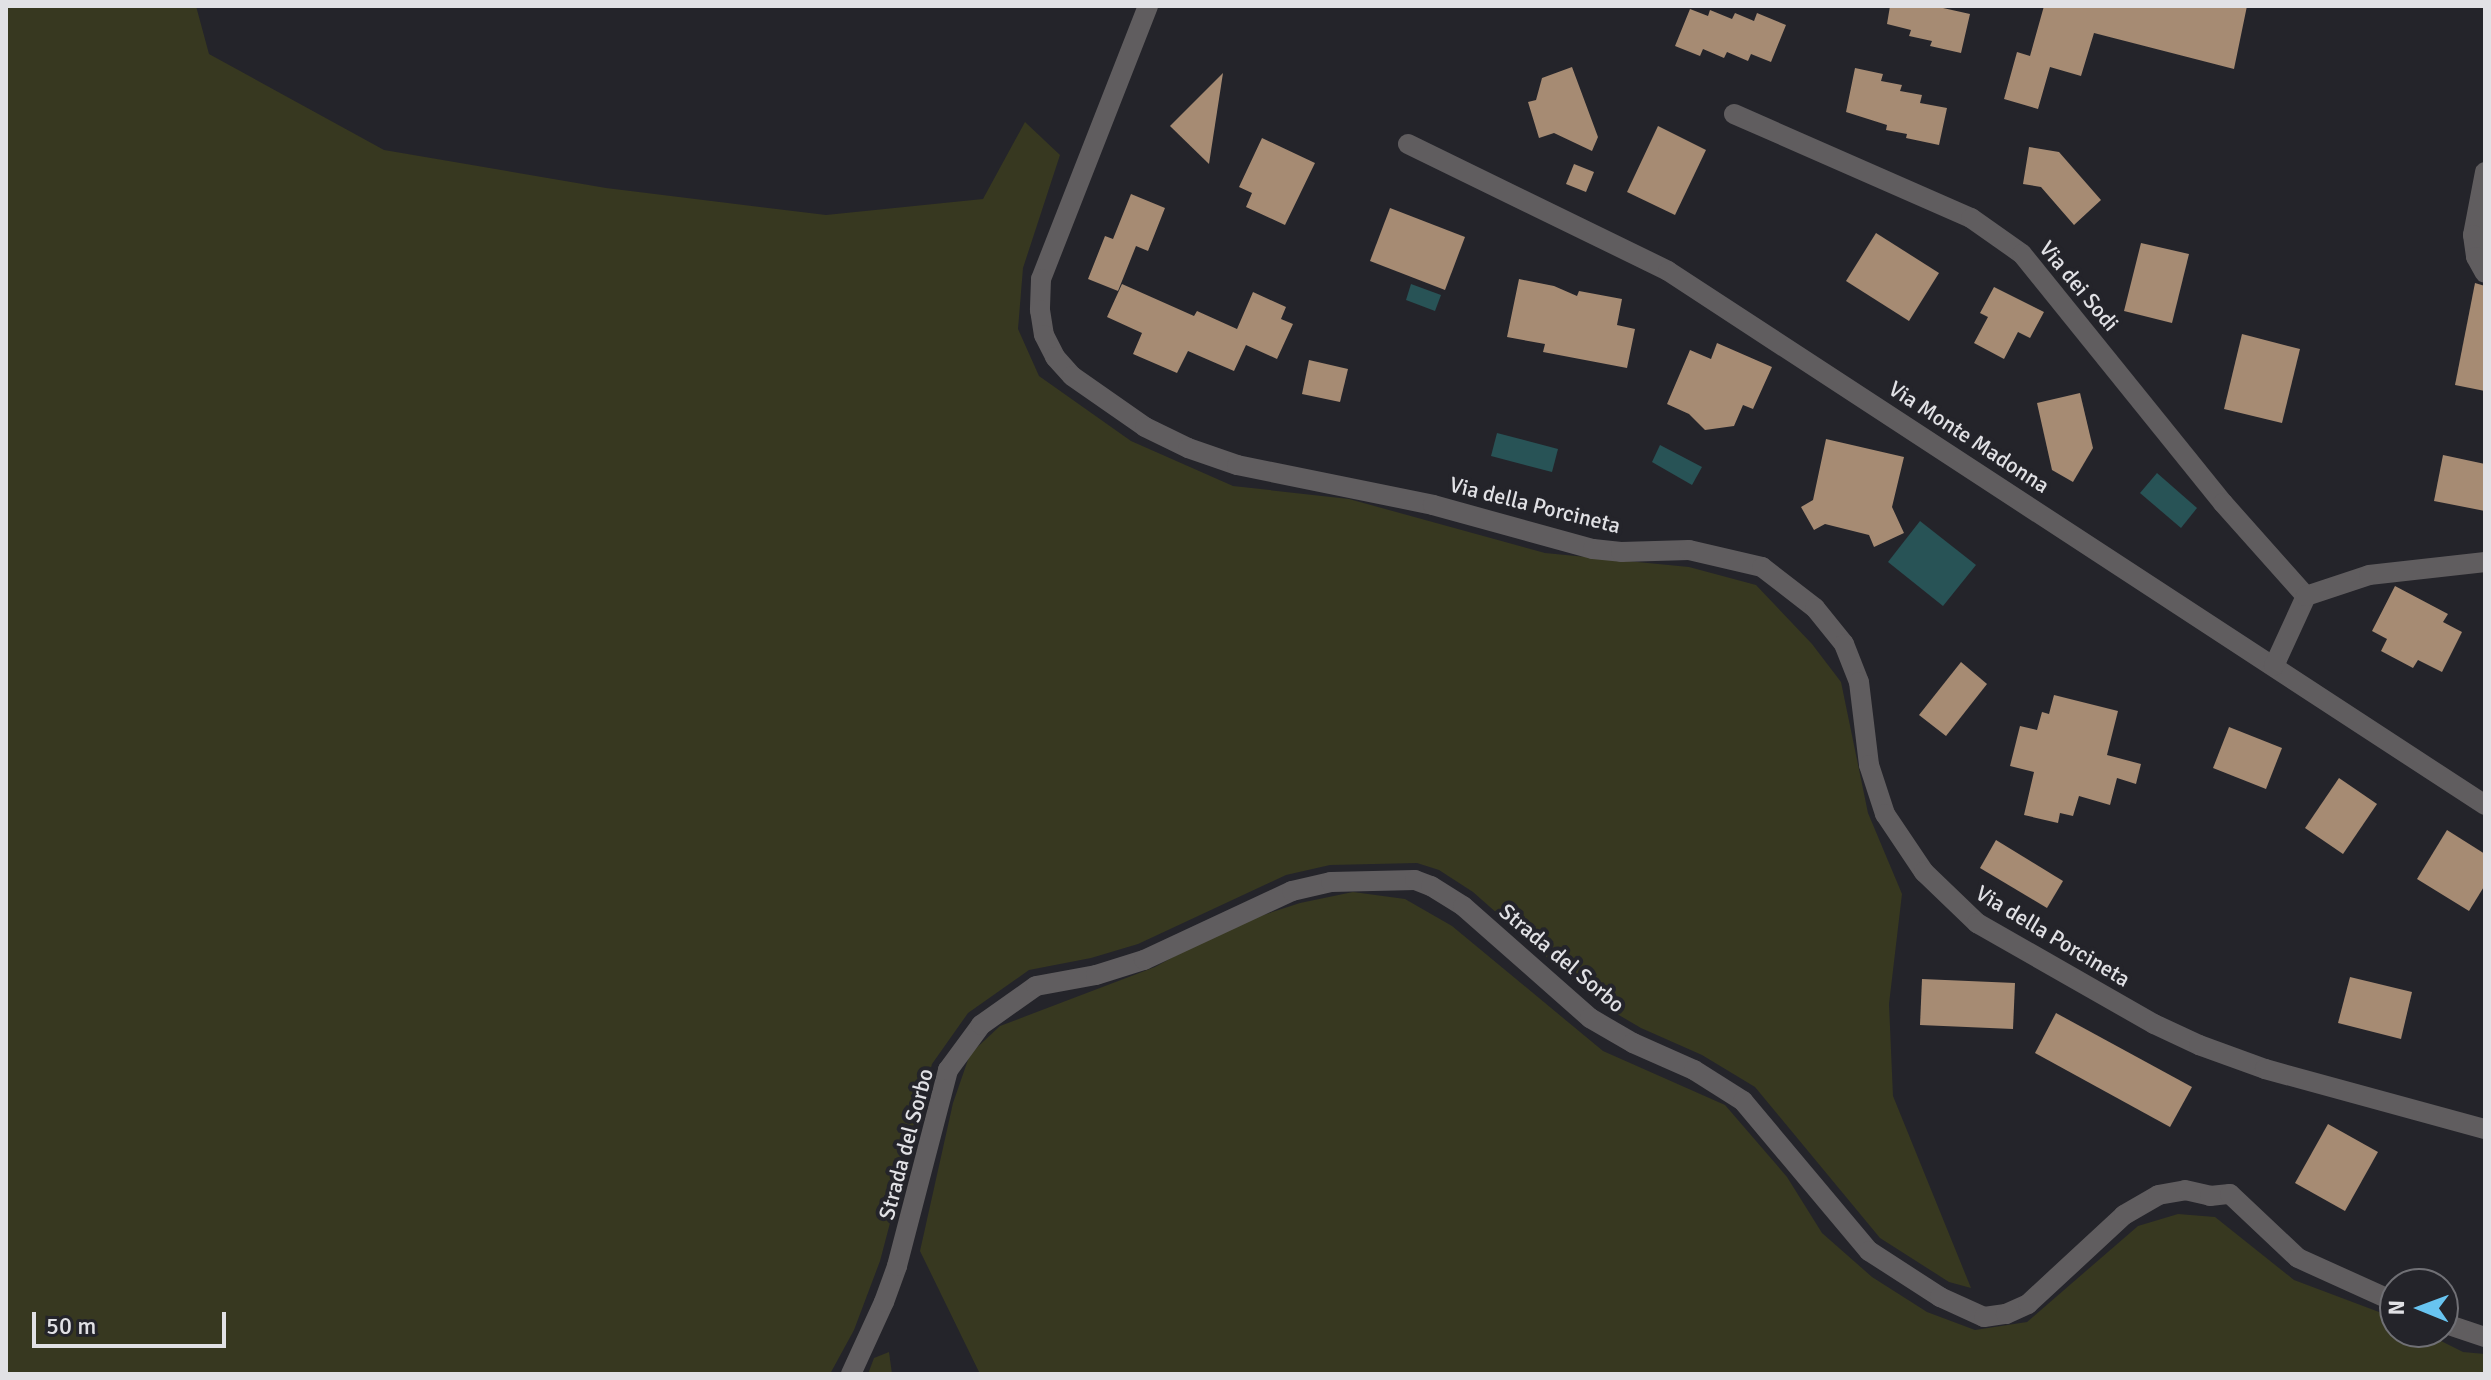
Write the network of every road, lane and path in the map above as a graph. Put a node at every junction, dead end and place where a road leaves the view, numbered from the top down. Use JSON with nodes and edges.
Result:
{"nodes":[{"id":1,"x":1148,"y":6,"type":"edge"},
{"id":2,"x":1734,"y":114,"type":"dead end"},
{"id":3,"x":1408,"y":144,"type":"dead end"},
{"id":4,"x":2485,"y":172,"type":"edge"},
{"id":5,"x":2485,"y":273,"type":"edge"},
{"id":6,"x":2485,"y":562,"type":"edge"},
{"id":7,"x":2306,"y":596,"type":"junction"},
{"id":8,"x":2274,"y":666,"type":"junction"},
{"id":9,"x":2485,"y":805,"type":"edge"},
{"id":10,"x":2485,"y":1129,"type":"edge"},
{"id":11,"x":2379,"y":1295,"type":"edge"},
{"id":12,"x":2459,"y":1328,"type":"edge"},
{"id":13,"x":2485,"y":1337,"type":"edge"},
{"id":14,"x":851,"y":1374,"type":"edge"}],
"edges":[{"from":1,"to":10,"type":"street","name":"Via della Porcineta"},
{"from":2,"to":7,"type":"street","name":"Via dei Sodi"},
{"from":3,"to":8,"type":"street","name":"Via Monte Madonna"},
{"from":4,"to":5,"type":"street"},
{"from":6,"to":7,"type":"street"},
{"from":7,"to":8,"type":"street"},
{"from":8,"to":9,"type":"street","name":"Via Monte Madonna"},
{"from":11,"to":14,"type":"street","name":"Strada del Sorbo"},
{"from":12,"to":13,"type":"street"}]}
